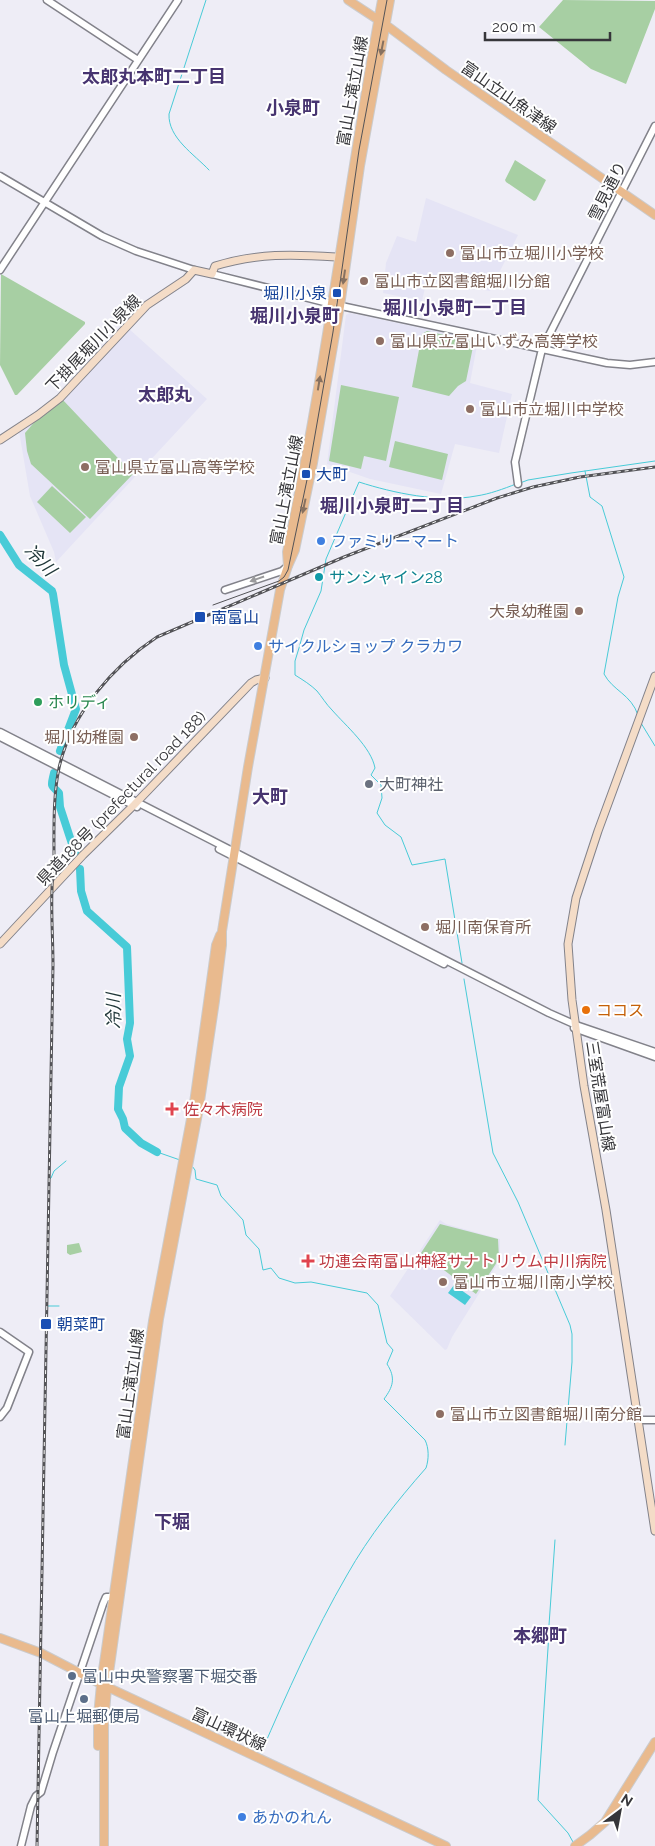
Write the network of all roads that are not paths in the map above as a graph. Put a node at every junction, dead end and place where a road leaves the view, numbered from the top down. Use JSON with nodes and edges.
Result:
{"nodes":[{"id":1,"x":47,"y":0,"type":"edge"},
{"id":2,"x":178,"y":0,"type":"edge"},
{"id":3,"x":348,"y":0,"type":"edge"},
{"id":4,"x":382,"y":0,"type":"edge"},
{"id":5,"x":390,"y":0,"type":"edge"},
{"id":6,"x":379,"y":20,"type":"junction"},
{"id":7,"x":386,"y":25,"type":"junction"},
{"id":8,"x":138,"y":60,"type":"junction"},
{"id":9,"x":655,"y":126,"type":"edge"},
{"id":10,"x":0,"y":176,"type":"edge"},
{"id":11,"x":622,"y":192,"type":"junction"},
{"id":12,"x":45,"y":203,"type":"junction"},
{"id":13,"x":655,"y":215,"type":"edge"},
{"id":14,"x":343,"y":255,"type":"junction"},
{"id":15,"x":0,"y":270,"type":"edge"},
{"id":16,"x":194,"y":270,"type":"junction"},
{"id":17,"x":212,"y":274,"type":"junction"},
{"id":18,"x":336,"y":305,"type":"junction"},
{"id":19,"x":542,"y":349,"type":"junction"},
{"id":20,"x":655,"y":362,"type":"edge"},
{"id":21,"x":0,"y":440,"type":"edge"},
{"id":22,"x":518,"y":484,"type":"dead end"},
{"id":23,"x":288,"y":566,"type":"junction"},
{"id":24,"x":225,"y":590,"type":"dead end"},
{"id":25,"x":655,"y":676,"type":"edge"},
{"id":26,"x":265,"y":678,"type":"junction"},
{"id":27,"x":0,"y":732,"type":"edge"},
{"id":28,"x":0,"y":737,"type":"edge"},
{"id":29,"x":135,"y":804,"type":"junction"},
{"id":30,"x":233,"y":853,"type":"junction"},
{"id":31,"x":0,"y":944,"type":"edge"},
{"id":32,"x":576,"y":1027,"type":"junction"},
{"id":33,"x":655,"y":1052,"type":"edge"},
{"id":34,"x":655,"y":1057,"type":"edge"},
{"id":35,"x":0,"y":1332,"type":"edge"},
{"id":36,"x":0,"y":1417,"type":"edge"},
{"id":37,"x":638,"y":1420,"type":"junction"},
{"id":38,"x":655,"y":1420,"type":"edge"},
{"id":39,"x":655,"y":1531,"type":"edge"},
{"id":40,"x":117,"y":1598,"type":"junction"},
{"id":41,"x":0,"y":1638,"type":"edge"},
{"id":42,"x":80,"y":1674,"type":"junction"},
{"id":43,"x":104,"y":1685,"type":"junction"},
{"id":44,"x":655,"y":1742,"type":"edge"},
{"id":45,"x":21,"y":1846,"type":"edge"},
{"id":46,"x":100,"y":1846,"type":"edge"},
{"id":47,"x":104,"y":1846,"type":"edge"},
{"id":48,"x":446,"y":1846,"type":"edge"},
{"id":49,"x":575,"y":1846,"type":"edge"}],
"edges":[{"from":1,"to":8,"type":"street"},
{"from":2,"to":8,"type":"street"},
{"from":3,"to":6,"type":"main road","name":"富山立山魚津線"},
{"from":4,"to":6,"type":"main road","name":"富山上滝立山線"},
{"from":5,"to":7,"type":"main road","name":"富山上滝立山線"},
{"from":6,"to":7,"type":"main road","name":"富山立山魚津線"},
{"from":6,"to":14,"type":"main road","name":"富山上滝立山線"},
{"from":7,"to":11,"type":"main road","name":"富山立山魚津線"},
{"from":7,"to":14,"type":"main road","name":"富山上滝立山線","one_way":true},
{"from":8,"to":12,"type":"street"},
{"from":9,"to":11,"type":"street","name":"雪見通り"},
{"from":10,"to":12,"type":"street"},
{"from":11,"to":13,"type":"main road","name":"富山立山魚津線"},
{"from":11,"to":19,"type":"street","name":"雪見通り"},
{"from":12,"to":15,"type":"street"},
{"from":12,"to":16,"type":"street"},
{"from":14,"to":17,"type":"main road"},
{"from":14,"to":18,"type":"main road","name":"富山上滝立山線"},
{"from":16,"to":17,"type":"main road"},
{"from":16,"to":21,"type":"main road","name":"下掛尾堀川小泉線"},
{"from":17,"to":18,"type":"street"},
{"from":18,"to":19,"type":"street"},
{"from":18,"to":23,"type":"main road","name":"富山上滝立山線"},
{"from":19,"to":20,"type":"street"},
{"from":19,"to":22,"type":"street","name":"雪見通り"},
{"from":23,"to":24,"type":"street","one_way":true},
{"from":23,"to":26,"type":"main road","name":"富山上滝立山線"},
{"from":25,"to":32,"type":"main road","name":"三室荒屋富山線"},
{"from":26,"to":29,"type":"main road","name":"県道188号 (prefectural road 188)"},
{"from":26,"to":30,"type":"main road","name":"富山上滝立山線"},
{"from":27,"to":29,"type":"street"},
{"from":28,"to":29,"type":"street"},
{"from":29,"to":30,"type":"street"},
{"from":29,"to":31,"type":"main road","name":"県道188号 (prefectural road 188)"},
{"from":30,"to":32,"type":"street"},
{"from":30,"to":40,"type":"main road","name":"富山上滝立山線"},
{"from":32,"to":33,"type":"street"},
{"from":32,"to":34,"type":"street"},
{"from":32,"to":37,"type":"main road","name":"三室荒屋富山線"},
{"from":35,"to":36,"type":"street"},
{"from":37,"to":38,"type":"street"},
{"from":37,"to":39,"type":"main road","name":"三室荒屋富山線"},
{"from":40,"to":42,"type":"street"},
{"from":40,"to":43,"type":"main road","name":"富山上滝立山線"},
{"from":41,"to":42,"type":"main road","name":"富山環状線"},
{"from":42,"to":43,"type":"main road","name":"富山環状線"},
{"from":42,"to":45,"type":"street"},
{"from":43,"to":46,"type":"main road","name":"富山上滝立山線"},
{"from":43,"to":47,"type":"main road","name":"富山上滝立山線"},
{"from":43,"to":48,"type":"main road","name":"富山環状線"},
{"from":44,"to":49,"type":"main road"}]}
